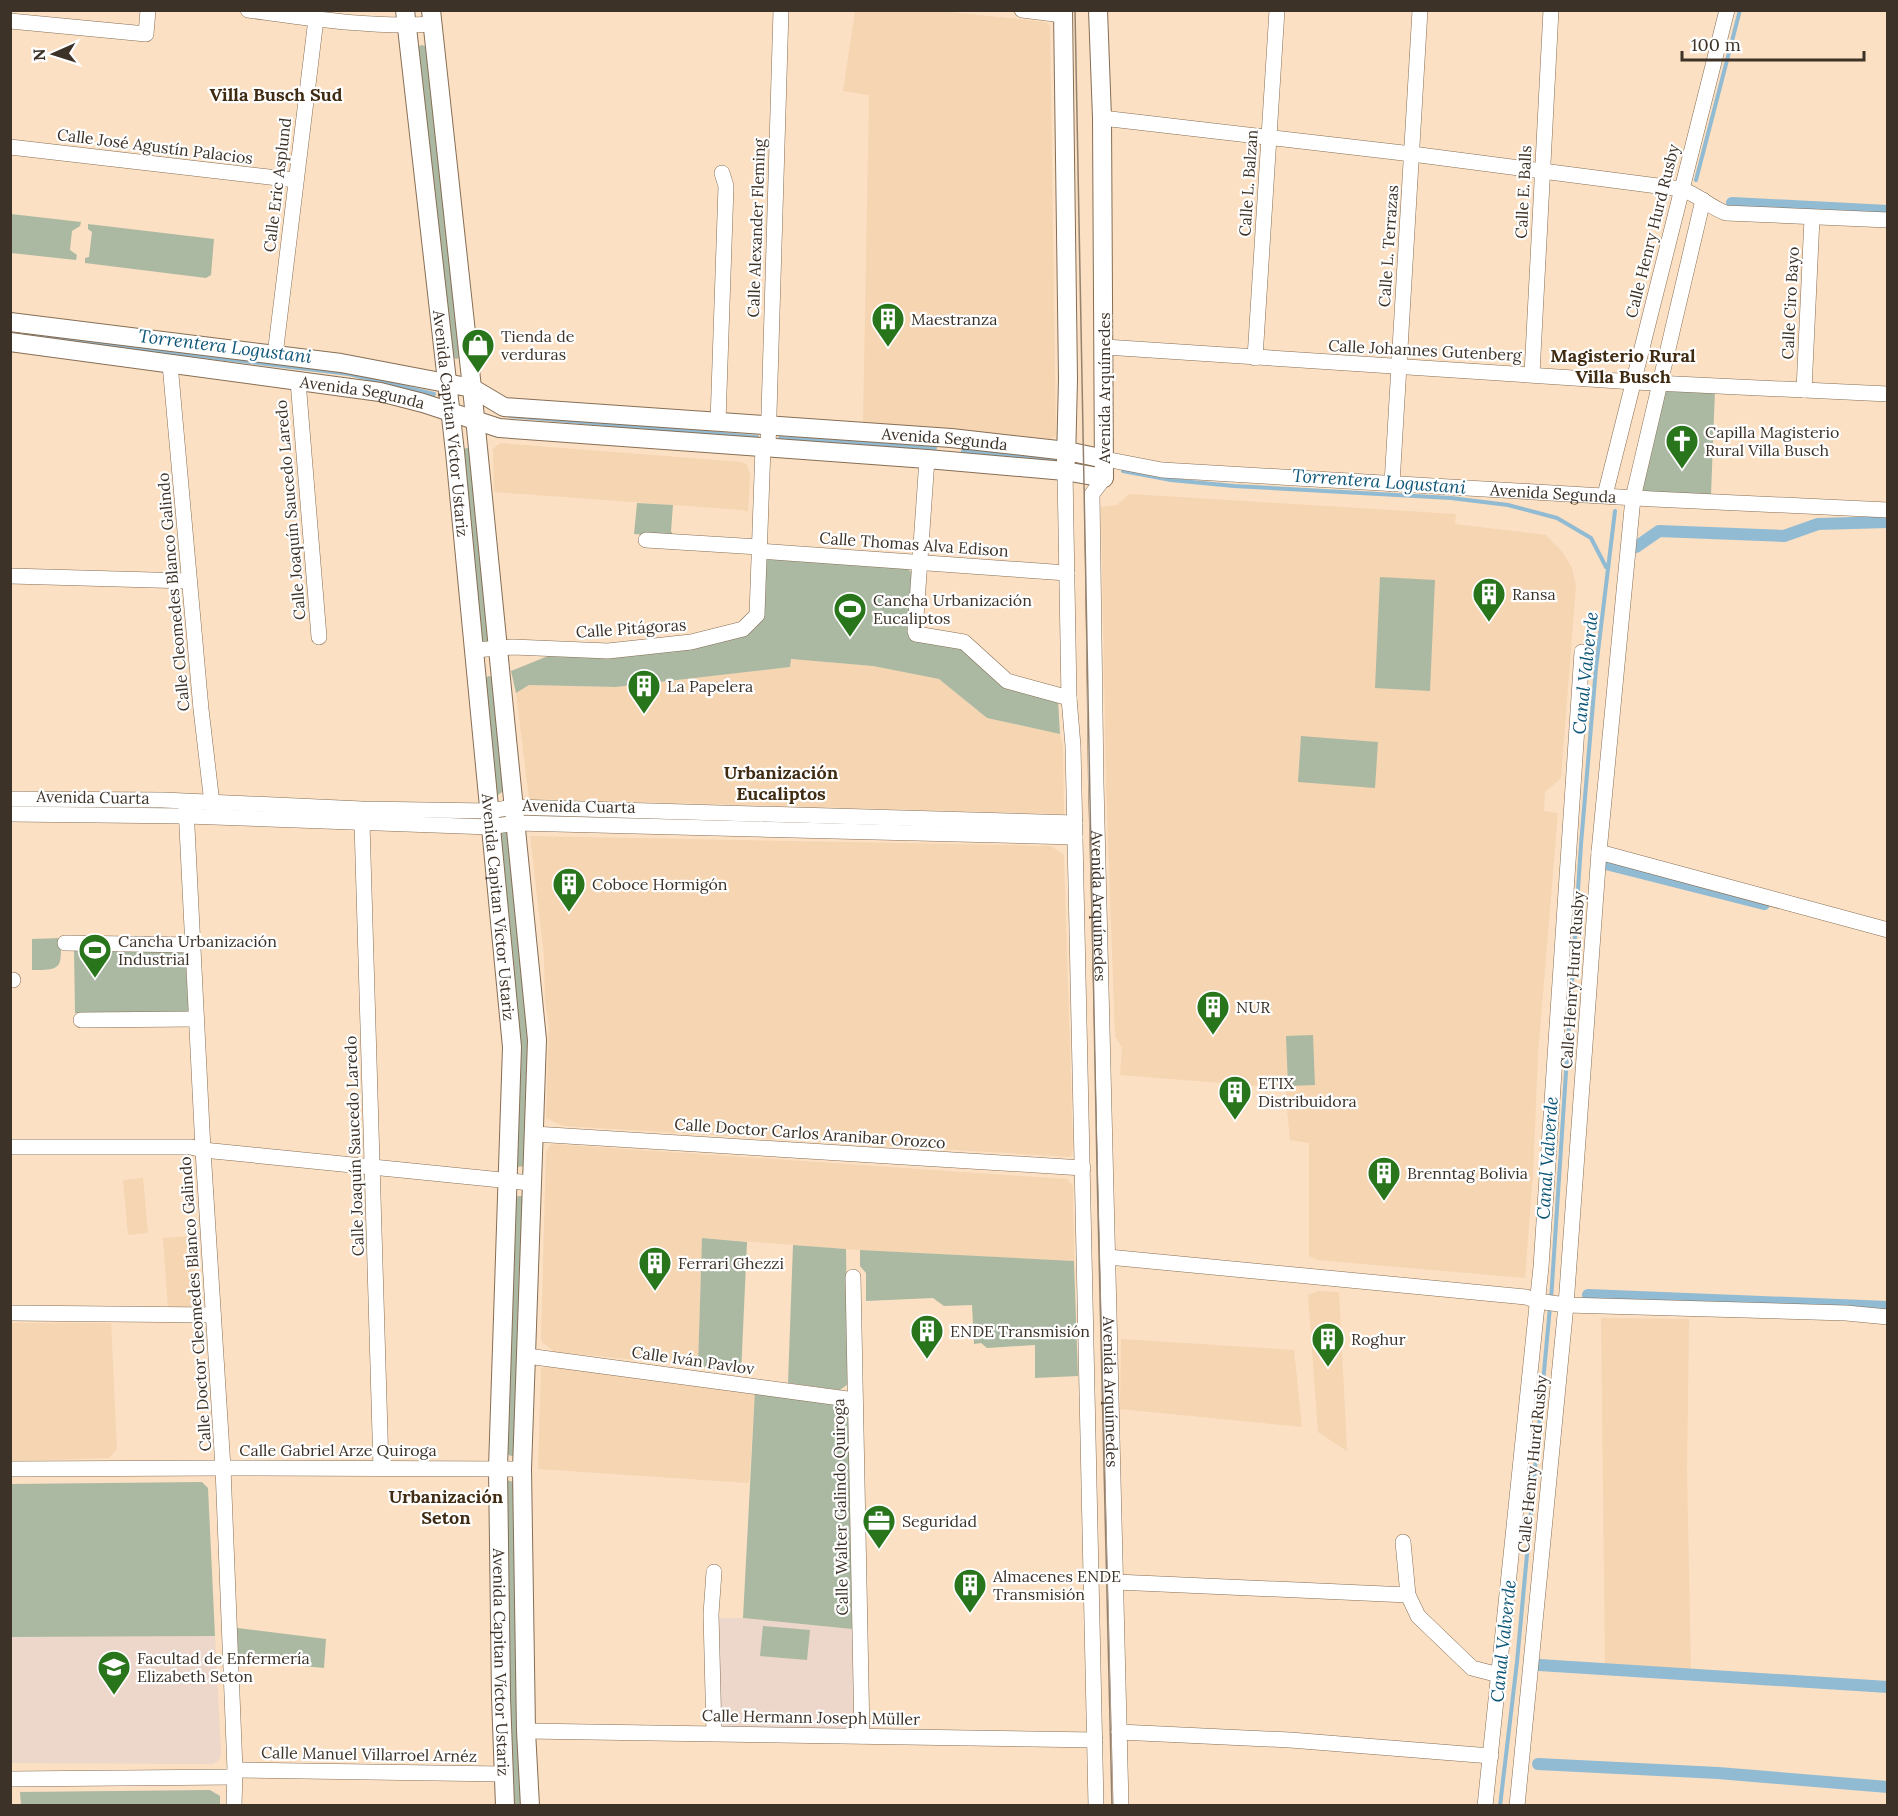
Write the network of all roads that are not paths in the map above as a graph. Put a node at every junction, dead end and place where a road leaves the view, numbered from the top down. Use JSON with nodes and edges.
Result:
{"nodes":[{"id":1,"x":148,"y":10,"type":"edge"},
{"id":2,"x":248,"y":10,"type":"edge"},
{"id":3,"x":781,"y":10,"type":"edge"},
{"id":4,"x":1022,"y":10,"type":"edge"},
{"id":5,"x":1098,"y":10,"type":"edge"},
{"id":6,"x":1277,"y":10,"type":"edge"},
{"id":7,"x":1420,"y":10,"type":"edge"},
{"id":8,"x":1551,"y":10,"type":"edge"},
{"id":9,"x":1727,"y":10,"type":"edge"},
{"id":10,"x":1063,"y":13,"type":"edge"},
{"id":11,"x":431,"y":17,"type":"edge"},
{"id":12,"x":405,"y":18,"type":"edge"},
{"id":13,"x":316,"y":19,"type":"junction"},
{"id":14,"x":10,"y":21,"type":"edge"},
{"id":15,"x":1102,"y":118,"type":"junction"},
{"id":16,"x":1269,"y":138,"type":"junction"},
{"id":17,"x":10,"y":147,"type":"edge"},
{"id":18,"x":1412,"y":154,"type":"junction"},
{"id":19,"x":1542,"y":172,"type":"junction"},
{"id":20,"x":722,"y":173,"type":"dead end"},
{"id":21,"x":295,"y":180,"type":"junction"},
{"id":22,"x":1681,"y":189,"type":"junction"},
{"id":23,"x":1703,"y":200,"type":"junction"},
{"id":24,"x":1812,"y":218,"type":"junction"},
{"id":25,"x":1887,"y":220,"type":"edge"},
{"id":26,"x":10,"y":322,"type":"edge"},
{"id":27,"x":10,"y":342,"type":"edge"},
{"id":28,"x":1104,"y":346,"type":"junction"},
{"id":29,"x":275,"y":355,"type":"junction"},
{"id":30,"x":444,"y":357,"type":"junction"},
{"id":31,"x":468,"y":358,"type":"junction"},
{"id":32,"x":1255,"y":358,"type":"junction"},
{"id":33,"x":170,"y":364,"type":"junction"},
{"id":34,"x":1398,"y":367,"type":"junction"},
{"id":35,"x":1532,"y":375,"type":"junction"},
{"id":36,"x":298,"y":381,"type":"junction"},
{"id":37,"x":1634,"y":382,"type":"junction"},
{"id":38,"x":1660,"y":383,"type":"junction"},
{"id":39,"x":447,"y":384,"type":"junction"},
{"id":40,"x":472,"y":388,"type":"junction"},
{"id":41,"x":1804,"y":390,"type":"junction"},
{"id":42,"x":1887,"y":394,"type":"edge"},
{"id":43,"x":450,"y":412,"type":"junction"},
{"id":44,"x":475,"y":421,"type":"junction"},
{"id":45,"x":718,"y":422,"type":"junction"},
{"id":46,"x":769,"y":426,"type":"junction"},
{"id":47,"x":765,"y":447,"type":"junction"},
{"id":48,"x":1067,"y":451,"type":"junction"},
{"id":49,"x":454,"y":452,"type":"junction"},
{"id":50,"x":478,"y":452,"type":"junction"},
{"id":51,"x":927,"y":459,"type":"junction"},
{"id":52,"x":1105,"y":459,"type":"junction"},
{"id":53,"x":1065,"y":471,"type":"junction"},
{"id":54,"x":1104,"y":478,"type":"junction"},
{"id":55,"x":1392,"y":484,"type":"junction"},
{"id":56,"x":1605,"y":495,"type":"junction"},
{"id":57,"x":1633,"y":498,"type":"junction"},
{"id":58,"x":1887,"y":510,"type":"edge"},
{"id":59,"x":646,"y":540,"type":"dead end"},
{"id":60,"x":759,"y":549,"type":"junction"},
{"id":61,"x":919,"y":562,"type":"junction"},
{"id":62,"x":1067,"y":573,"type":"junction"},
{"id":63,"x":10,"y":576,"type":"edge"},
{"id":64,"x":189,"y":581,"type":"junction"},
{"id":65,"x":750,"y":624,"type":"joint"},
{"id":66,"x":319,"y":637,"type":"dead end"},
{"id":67,"x":498,"y":649,"type":"junction"},
{"id":68,"x":474,"y":650,"type":"junction"},
{"id":69,"x":1582,"y":652,"type":"dead end"},
{"id":70,"x":1069,"y":698,"type":"junction"},
{"id":71,"x":10,"y":799,"type":"edge"},
{"id":72,"x":186,"y":809,"type":"junction"},
{"id":73,"x":213,"y":810,"type":"junction"},
{"id":74,"x":10,"y":814,"type":"edge"},
{"id":75,"x":515,"y":815,"type":"junction"},
{"id":76,"x":489,"y":819,"type":"junction"},
{"id":77,"x":362,"y":823,"type":"junction"},
{"id":78,"x":1075,"y":830,"type":"junction"},
{"id":79,"x":1599,"y":852,"type":"junction"},
{"id":80,"x":1887,"y":930,"type":"edge"},
{"id":81,"x":65,"y":943,"type":"dead end"},
{"id":82,"x":192,"y":945,"type":"junction"},
{"id":83,"x":81,"y":1020,"type":"dead end"},
{"id":84,"x":196,"y":1020,"type":"junction"},
{"id":85,"x":534,"y":1134,"type":"junction"},
{"id":86,"x":10,"y":1147,"type":"edge"},
{"id":87,"x":203,"y":1150,"type":"junction"},
{"id":88,"x":373,"y":1167,"type":"junction"},
{"id":89,"x":1083,"y":1168,"type":"junction"},
{"id":90,"x":507,"y":1180,"type":"junction"},
{"id":91,"x":531,"y":1183,"type":"junction"},
{"id":92,"x":1108,"y":1257,"type":"junction"},
{"id":93,"x":853,"y":1276,"type":"dead end"},
{"id":94,"x":1551,"y":1303,"type":"junction"},
{"id":95,"x":10,"y":1313,"type":"edge"},
{"id":96,"x":213,"y":1315,"type":"junction"},
{"id":97,"x":1887,"y":1317,"type":"edge"},
{"id":98,"x":527,"y":1356,"type":"junction"},
{"id":99,"x":855,"y":1400,"type":"junction"},
{"id":100,"x":223,"y":1467,"type":"junction"},
{"id":101,"x":381,"y":1468,"type":"junction"},
{"id":102,"x":498,"y":1468,"type":"junction"},
{"id":103,"x":10,"y":1469,"type":"edge"},
{"id":104,"x":522,"y":1469,"type":"junction"},
{"id":105,"x":1403,"y":1542,"type":"dead end"},
{"id":106,"x":714,"y":1572,"type":"dead end"},
{"id":107,"x":1116,"y":1582,"type":"junction"},
{"id":108,"x":1408,"y":1595,"type":"junction"},
{"id":109,"x":1499,"y":1675,"type":"junction"},
{"id":110,"x":526,"y":1731,"type":"junction"},
{"id":111,"x":1119,"y":1732,"type":"junction"},
{"id":112,"x":714,"y":1733,"type":"junction"},
{"id":113,"x":862,"y":1736,"type":"junction"},
{"id":114,"x":1095,"y":1740,"type":"junction"},
{"id":115,"x":1491,"y":1756,"type":"junction"},
{"id":116,"x":235,"y":1773,"type":"junction"},
{"id":117,"x":502,"y":1774,"type":"junction"},
{"id":118,"x":10,"y":1779,"type":"edge"},
{"id":119,"x":234,"y":1806,"type":"edge"},
{"id":120,"x":505,"y":1806,"type":"edge"},
{"id":121,"x":530,"y":1806,"type":"edge"},
{"id":122,"x":1096,"y":1806,"type":"edge"},
{"id":123,"x":1121,"y":1806,"type":"edge"},
{"id":124,"x":1485,"y":1806,"type":"edge"},
{"id":125,"x":1517,"y":1806,"type":"edge"}],
"edges":[{"from":1,"to":14,"type":"street"},
{"from":2,"to":13,"type":"street"},
{"from":3,"to":46,"type":"street","name":"Calle Alexander Fleming"},
{"from":4,"to":10,"type":"street"},
{"from":5,"to":15,"type":"main road","name":"Avenida Arquímedes"},
{"from":6,"to":16,"type":"street","name":"Calle L. Balzan"},
{"from":7,"to":18,"type":"street","name":"Calle L. Terrazas"},
{"from":8,"to":19,"type":"street","name":"Calle E. Balls"},
{"from":9,"to":22,"type":"street","name":"Calle Henry Hurd Rusby"},
{"from":10,"to":48,"type":"main road","name":"Avenida Arquímedes"},
{"from":11,"to":12,"type":"street"},
{"from":11,"to":31,"type":"main road","name":"Avenida Capitan Víctor Ustariz"},
{"from":12,"to":13,"type":"street"},
{"from":12,"to":30,"type":"main road","name":"Avenida Capitan Víctor Ustariz"},
{"from":13,"to":21,"type":"street","name":"Calle Eric Asplund"},
{"from":15,"to":16,"type":"street"},
{"from":15,"to":28,"type":"main road","name":"Avenida Arquímedes"},
{"from":16,"to":18,"type":"street"},
{"from":16,"to":32,"type":"street","name":"Calle L. Balzan"},
{"from":17,"to":21,"type":"street","name":"Calle José Agustín Palacios"},
{"from":18,"to":19,"type":"street"},
{"from":18,"to":34,"type":"street","name":"Calle L. Terrazas"},
{"from":19,"to":22,"type":"street"},
{"from":19,"to":35,"type":"street","name":"Calle E. Balls"},
{"from":20,"to":45,"type":"street"},
{"from":21,"to":29,"type":"street","name":"Calle Eric Asplund"},
{"from":22,"to":23,"type":"street"},
{"from":22,"to":37,"type":"street","name":"Calle Henry Hurd Rusby"},
{"from":23,"to":24,"type":"street"},
{"from":23,"to":38,"type":"street","name":"Calle Henry Hurd Rusby"},
{"from":24,"to":25,"type":"street"},
{"from":24,"to":41,"type":"street","name":"Calle Ciro Bayo"},
{"from":26,"to":29,"type":"main road","name":"Avenida Segunda"},
{"from":27,"to":33,"type":"main road","name":"Avenida Segunda"},
{"from":28,"to":32,"type":"street","name":"Calle Johannes Gutenberg"},
{"from":28,"to":52,"type":"main road","name":"Avenida Arquímedes"},
{"from":29,"to":39,"type":"main road","name":"Avenida Segunda"},
{"from":30,"to":31,"type":"main road"},
{"from":30,"to":39,"type":"main road","name":"Avenida Capitan Víctor Ustariz"},
{"from":31,"to":40,"type":"main road","name":"Avenida Capitan Víctor Ustariz"},
{"from":32,"to":34,"type":"street","name":"Calle Johannes Gutenberg"},
{"from":33,"to":36,"type":"main road","name":"Avenida Segunda"},
{"from":33,"to":64,"type":"street","name":"Calle Cleomedes Blanco Galindo"},
{"from":34,"to":35,"type":"street","name":"Calle Johannes Gutenberg"},
{"from":34,"to":55,"type":"street","name":"Calle L. Terrazas"},
{"from":35,"to":37,"type":"street","name":"Calle Johannes Gutenberg"},
{"from":36,"to":43,"type":"main road","name":"Avenida Segunda"},
{"from":36,"to":66,"type":"street","name":"Calle Joaquín Saucedo Laredo"},
{"from":37,"to":38,"type":"street","name":"Calle Johannes Gutenberg"},
{"from":37,"to":56,"type":"street","name":"Calle Henry Hurd Rusby"},
{"from":38,"to":41,"type":"street","name":"Calle Johannes Gutenberg"},
{"from":38,"to":57,"type":"street","name":"Calle Henry Hurd Rusby"},
{"from":39,"to":40,"type":"main road","name":"Avenida Segunda"},
{"from":39,"to":43,"type":"main road","name":"Avenida Capitan Víctor Ustariz"},
{"from":40,"to":44,"type":"main road","name":"Avenida Capitan Víctor Ustariz"},
{"from":40,"to":45,"type":"main road","name":"Avenida Segunda"},
{"from":41,"to":42,"type":"street","name":"Calle Johannes Gutenberg"},
{"from":43,"to":44,"type":"main road","name":"Avenida Segunda"},
{"from":43,"to":49,"type":"main road","name":"Avenida Capitan Víctor Ustariz"},
{"from":44,"to":47,"type":"main road","name":"Avenida Segunda"},
{"from":44,"to":50,"type":"main road","name":"Avenida Capitan Víctor Ustariz"},
{"from":45,"to":46,"type":"main road","name":"Avenida Segunda"},
{"from":46,"to":47,"type":"street","name":"Calle Alexander Fleming"},
{"from":46,"to":48,"type":"main road","name":"Avenida Segunda"},
{"from":47,"to":51,"type":"main road","name":"Avenida Segunda"},
{"from":47,"to":60,"type":"street","name":"Calle Alexander Fleming"},
{"from":48,"to":52,"type":"main road","name":"Avenida Segunda"},
{"from":48,"to":53,"type":"main road","name":"Avenida Arquímedes"},
{"from":49,"to":50,"type":"main road"},
{"from":49,"to":68,"type":"main road","name":"Avenida Capitan Víctor Ustariz"},
{"from":50,"to":67,"type":"main road","name":"Avenida Capitan Víctor Ustariz"},
{"from":51,"to":53,"type":"main road","name":"Avenida Segunda"},
{"from":51,"to":61,"type":"street"},
{"from":52,"to":54,"type":"main road","name":"Avenida Arquímedes"},
{"from":52,"to":55,"type":"street","name":"Avenida Segunda"},
{"from":53,"to":54,"type":"main road","name":"Avenida Segunda"},
{"from":53,"to":62,"type":"street","name":"Avenida Arquímedes"},
{"from":54,"to":92,"type":"street","name":"Avenida Arquímedes"},
{"from":55,"to":56,"type":"street","name":"Avenida Segunda"},
{"from":56,"to":57,"type":"street","name":"Avenida Segunda"},
{"from":57,"to":58,"type":"street","name":"Avenida Segunda"},
{"from":57,"to":79,"type":"street","name":"Calle Henry Hurd Rusby"},
{"from":59,"to":60,"type":"street","name":"Calle Thomas Alva Edison"},
{"from":60,"to":61,"type":"street","name":"Calle Thomas Alva Edison"},
{"from":60,"to":65,"type":"street","name":"Calle Alexander Fleming"},
{"from":61,"to":62,"type":"street","name":"Calle Thomas Alva Edison"},
{"from":61,"to":70,"type":"street"},
{"from":62,"to":70,"type":"street","name":"Avenida Arquímedes"},
{"from":63,"to":64,"type":"street"},
{"from":64,"to":73,"type":"street","name":"Calle Cleomedes Blanco Galindo"},
{"from":65,"to":67,"type":"street","name":"Calle Pitágoras"},
{"from":67,"to":68,"type":"street","name":"Calle Pitágoras"},
{"from":67,"to":75,"type":"main road","name":"Avenida Capitan Víctor Ustariz"},
{"from":68,"to":76,"type":"main road","name":"Avenida Capitan Víctor Ustariz"},
{"from":69,"to":94,"type":"street","name":"Calle Henry Hurd Rusby"},
{"from":70,"to":78,"type":"street","name":"Avenida Arquímedes"},
{"from":71,"to":72,"type":"street","name":"Avenida Cuarta"},
{"from":72,"to":73,"type":"street","name":"Avenida Cuarta"},
{"from":72,"to":74,"type":"street","name":"Avenida Cuarta"},
{"from":72,"to":82,"type":"street","name":"Calle Doctor Cleomedes Blanco Galindo"},
{"from":73,"to":76,"type":"street","name":"Avenida Cuarta"},
{"from":73,"to":77,"type":"street","name":"Avenida Cuarta"},
{"from":75,"to":76,"type":"street","name":"Avenida Cuarta"},
{"from":75,"to":78,"type":"street","name":"Avenida Cuarta"},
{"from":75,"to":85,"type":"main road","name":"Avenida Capitan Víctor Ustariz"},
{"from":76,"to":77,"type":"street","name":"Avenida Cuarta"},
{"from":76,"to":90,"type":"main road","name":"Avenida Capitan Víctor Ustariz"},
{"from":77,"to":88,"type":"street","name":"Calle Joaquín Saucedo Laredo"},
{"from":78,"to":89,"type":"street","name":"Avenida Arquímedes"},
{"from":79,"to":80,"type":"street"},
{"from":79,"to":94,"type":"street","name":"Calle Henry Hurd Rusby"},
{"from":81,"to":82,"type":"street"},
{"from":82,"to":84,"type":"street","name":"Calle Doctor Cleomedes Blanco Galindo"},
{"from":83,"to":84,"type":"street"},
{"from":84,"to":87,"type":"street","name":"Calle Doctor Cleomedes Blanco Galindo"},
{"from":85,"to":89,"type":"street","name":"Calle Doctor Carlos Aranibar Orozco"},
{"from":85,"to":91,"type":"main road","name":"Avenida Capitan Víctor Ustariz"},
{"from":86,"to":87,"type":"street"},
{"from":87,"to":88,"type":"street"},
{"from":87,"to":96,"type":"street","name":"Calle Doctor Cleomedes Blanco Galindo"},
{"from":88,"to":90,"type":"street"},
{"from":88,"to":101,"type":"street","name":"Calle Joaquín Saucedo Laredo"},
{"from":89,"to":114,"type":"street","name":"Avenida Arquímedes"},
{"from":90,"to":91,"type":"street"},
{"from":90,"to":102,"type":"main road","name":"Avenida Capitan Víctor Ustariz"},
{"from":91,"to":98,"type":"main road","name":"Avenida Capitan Víctor Ustariz"},
{"from":92,"to":94,"type":"street"},
{"from":92,"to":107,"type":"street","name":"Avenida Arquímedes"},
{"from":93,"to":99,"type":"street","name":"Calle Walter Galindo Quiroga"},
{"from":94,"to":97,"type":"street"},
{"from":94,"to":109,"type":"street","name":"Calle Henry Hurd Rusby"},
{"from":94,"to":125,"type":"street","name":"Calle Henry Hurd Rusby"},
{"from":95,"to":96,"type":"street"},
{"from":96,"to":100,"type":"street","name":"Calle Doctor Cleomedes Blanco Galindo"},
{"from":98,"to":99,"type":"street","name":"Calle Iván Pavlov"},
{"from":98,"to":104,"type":"main road","name":"Avenida Capitan Víctor Ustariz"},
{"from":99,"to":113,"type":"street","name":"Calle Walter Galindo Quiroga"},
{"from":100,"to":101,"type":"street","name":"Calle Gabriel Arze Quiroga"},
{"from":100,"to":103,"type":"street","name":"Calle Gabriel Arze Quiroga"},
{"from":100,"to":116,"type":"street","name":"Calle Doctor Cleomedes Blanco Galindo"},
{"from":101,"to":102,"type":"street","name":"Calle Gabriel Arze Quiroga"},
{"from":102,"to":104,"type":"street","name":"Calle Gabriel Arze Quiroga"},
{"from":102,"to":117,"type":"main road","name":"Avenida Capitan Víctor Ustariz"},
{"from":104,"to":110,"type":"main road","name":"Avenida Capitan Víctor Ustariz"},
{"from":105,"to":108,"type":"street"},
{"from":106,"to":112,"type":"street"},
{"from":107,"to":108,"type":"street"},
{"from":107,"to":111,"type":"street","name":"Avenida Arquímedes"},
{"from":108,"to":109,"type":"street"},
{"from":109,"to":115,"type":"street","name":"Calle Henry Hurd Rusby"},
{"from":110,"to":112,"type":"street","name":"Calle Hermann Joseph Müller"},
{"from":110,"to":121,"type":"main road","name":"Avenida Capitan Víctor Ustariz"},
{"from":111,"to":115,"type":"street"},
{"from":111,"to":123,"type":"street","name":"Avenida Arquímedes"},
{"from":112,"to":113,"type":"street","name":"Calle Hermann Joseph Müller"},
{"from":113,"to":114,"type":"street","name":"Calle Hermann Joseph Müller"},
{"from":114,"to":122,"type":"street","name":"Avenida Arquímedes"},
{"from":115,"to":124,"type":"street","name":"Calle Henry Hurd Rusby"},
{"from":116,"to":117,"type":"street","name":"Calle Manuel Villarroel Arnéz"},
{"from":116,"to":118,"type":"street","name":"Calle Manuel Villarroel Arnéz"},
{"from":116,"to":119,"type":"street","name":"Calle Doctor Cleomedes Blanco Galindo"},
{"from":117,"to":120,"type":"main road","name":"Avenida Capitan Víctor Ustariz"}]}
